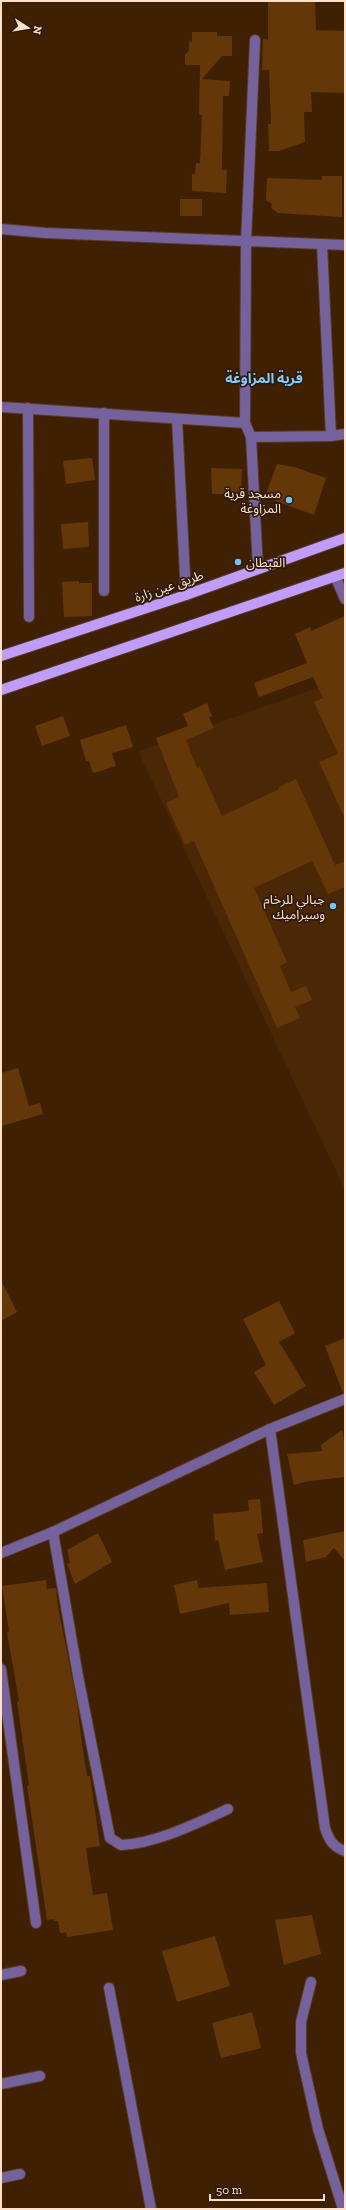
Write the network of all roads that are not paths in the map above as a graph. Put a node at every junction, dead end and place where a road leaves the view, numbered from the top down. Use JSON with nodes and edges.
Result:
{"nodes":[{"id":1,"x":255,"y":40,"type":"dead end"},
{"id":2,"x":1,"y":229,"type":"edge"},
{"id":3,"x":246,"y":242,"type":"junction"},
{"id":4,"x":322,"y":244,"type":"junction"},
{"id":5,"x":345,"y":245,"type":"edge"},
{"id":6,"x":1,"y":407,"type":"edge"},
{"id":7,"x":28,"y":408,"type":"junction"},
{"id":8,"x":104,"y":413,"type":"junction"},
{"id":9,"x":177,"y":419,"type":"junction"},
{"id":10,"x":245,"y":423,"type":"junction"},
{"id":11,"x":345,"y":434,"type":"edge"},
{"id":12,"x":331,"y":436,"type":"junction"},
{"id":13,"x":251,"y":437,"type":"junction"},
{"id":14,"x":345,"y":538,"type":"edge"},
{"id":15,"x":258,"y":568,"type":"junction"},
{"id":16,"x":345,"y":573,"type":"edge"},
{"id":17,"x":335,"y":576,"type":"junction"},
{"id":18,"x":104,"y":590,"type":"dead end"},
{"id":19,"x":186,"y":595,"type":"junction"},
{"id":20,"x":345,"y":599,"type":"edge"},
{"id":21,"x":29,"y":617,"type":"dead end"},
{"id":22,"x":1,"y":656,"type":"edge"},
{"id":23,"x":1,"y":690,"type":"edge"},
{"id":24,"x":345,"y":1399,"type":"edge"},
{"id":25,"x":270,"y":1429,"type":"junction"},
{"id":26,"x":53,"y":1532,"type":"junction"},
{"id":27,"x":1,"y":1553,"type":"edge"},
{"id":28,"x":1,"y":1670,"type":"edge"},
{"id":29,"x":228,"y":1809,"type":"dead end"},
{"id":30,"x":345,"y":1851,"type":"edge"},
{"id":31,"x":36,"y":1923,"type":"dead end"},
{"id":32,"x":21,"y":1971,"type":"dead end"},
{"id":33,"x":1,"y":1975,"type":"edge"},
{"id":34,"x":311,"y":1982,"type":"dead end"},
{"id":35,"x":109,"y":1988,"type":"dead end"},
{"id":36,"x":40,"y":2076,"type":"dead end"},
{"id":37,"x":1,"y":2084,"type":"edge"},
{"id":38,"x":20,"y":2174,"type":"dead end"},
{"id":39,"x":1,"y":2178,"type":"edge"},
{"id":40,"x":151,"y":2209,"type":"edge"},
{"id":41,"x":343,"y":2209,"type":"edge"}],
"edges":[{"from":1,"to":3,"type":"street"},
{"from":2,"to":3,"type":"street"},
{"from":3,"to":4,"type":"street"},
{"from":3,"to":10,"type":"street"},
{"from":4,"to":5,"type":"street"},
{"from":4,"to":12,"type":"street"},
{"from":6,"to":7,"type":"street"},
{"from":7,"to":8,"type":"street"},
{"from":7,"to":21,"type":"street"},
{"from":8,"to":9,"type":"street"},
{"from":8,"to":18,"type":"street"},
{"from":9,"to":10,"type":"street"},
{"from":9,"to":19,"type":"street"},
{"from":10,"to":13,"type":"street"},
{"from":11,"to":12,"type":"street"},
{"from":12,"to":13,"type":"street"},
{"from":13,"to":15,"type":"street"},
{"from":14,"to":15,"type":"main road","name":"طريق عين زارة"},
{"from":15,"to":19,"type":"main road","name":"طريق عين زارة"},
{"from":16,"to":17,"type":"main road"},
{"from":17,"to":20,"type":"street"},
{"from":17,"to":23,"type":"main road"},
{"from":19,"to":22,"type":"main road","name":"طريق عين زارة"},
{"from":24,"to":25,"type":"street"},
{"from":25,"to":26,"type":"street"},
{"from":25,"to":30,"type":"street"},
{"from":26,"to":27,"type":"street"},
{"from":26,"to":29,"type":"street"},
{"from":28,"to":31,"type":"street"},
{"from":32,"to":33,"type":"street"},
{"from":34,"to":41,"type":"street"},
{"from":35,"to":40,"type":"street"},
{"from":36,"to":37,"type":"street"},
{"from":38,"to":39,"type":"street"}]}
